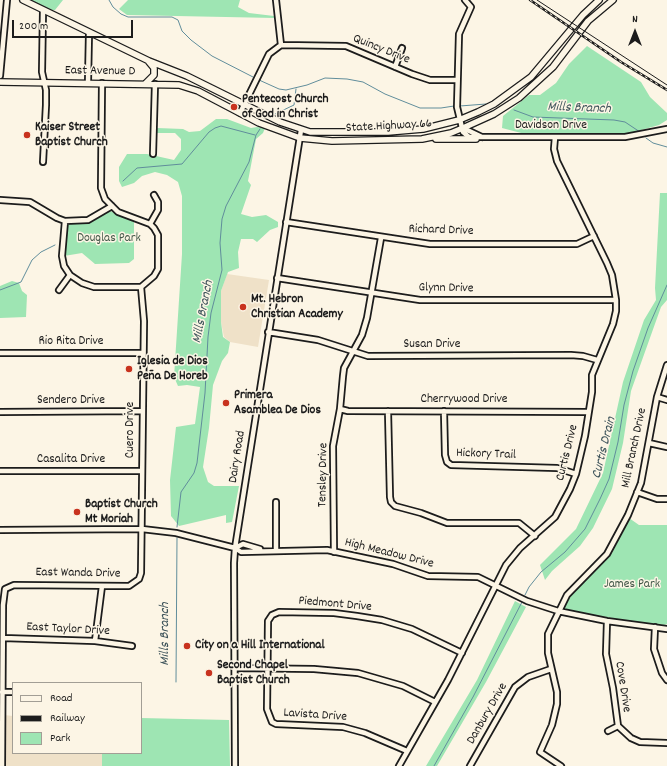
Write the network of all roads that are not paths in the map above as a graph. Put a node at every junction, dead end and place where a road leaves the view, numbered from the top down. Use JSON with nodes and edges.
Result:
{"nodes":[{"id":1,"x":7,"y":0,"type":"edge"},
{"id":2,"x":23,"y":0,"type":"edge"},
{"id":3,"x":276,"y":0,"type":"edge"},
{"id":4,"x":465,"y":0,"type":"edge"},
{"id":5,"x":600,"y":0,"type":"edge"},
{"id":6,"x":613,"y":0,"type":"edge"},
{"id":7,"x":43,"y":10,"type":"junction"},
{"id":8,"x":89,"y":32,"type":"junction"},
{"id":9,"x":281,"y":45,"type":"junction"},
{"id":10,"x":402,"y":48,"type":"dead end"},
{"id":11,"x":148,"y":62,"type":"junction"},
{"id":12,"x":395,"y":66,"type":"junction"},
{"id":13,"x":0,"y":76,"type":"edge"},
{"id":14,"x":457,"y":80,"type":"junction"},
{"id":15,"x":0,"y":82,"type":"edge"},
{"id":16,"x":45,"y":82,"type":"junction"},
{"id":17,"x":88,"y":82,"type":"junction"},
{"id":18,"x":102,"y":83,"type":"junction"},
{"id":19,"x":145,"y":84,"type":"junction"},
{"id":20,"x":155,"y":84,"type":"junction"},
{"id":21,"x":198,"y":91,"type":"joint"},
{"id":22,"x":244,"y":105,"type":"junction"},
{"id":23,"x":240,"y":113,"type":"junction"},
{"id":24,"x":459,"y":120,"type":"junction"},
{"id":25,"x":463,"y":128,"type":"junction"},
{"id":26,"x":667,"y":129,"type":"edge"},
{"id":27,"x":301,"y":130,"type":"junction"},
{"id":28,"x":482,"y":137,"type":"junction"},
{"id":29,"x":555,"y":137,"type":"junction"},
{"id":30,"x":300,"y":138,"type":"junction"},
{"id":31,"x":476,"y":139,"type":"junction"},
{"id":32,"x":411,"y":140,"type":"junction"},
{"id":33,"x":153,"y":154,"type":"dead end"},
{"id":34,"x":43,"y":162,"type":"dead end"},
{"id":35,"x":154,"y":195,"type":"dead end"},
{"id":36,"x":0,"y":200,"type":"edge"},
{"id":37,"x":112,"y":206,"type":"junction"},
{"id":38,"x":65,"y":221,"type":"junction"},
{"id":39,"x":286,"y":222,"type":"junction"},
{"id":40,"x":150,"y":224,"type":"junction"},
{"id":41,"x":594,"y":236,"type":"junction"},
{"id":42,"x":381,"y":238,"type":"junction"},
{"id":43,"x":70,"y":275,"type":"junction"},
{"id":44,"x":277,"y":278,"type":"junction"},
{"id":45,"x":141,"y":287,"type":"junction"},
{"id":46,"x":59,"y":290,"type":"dead end"},
{"id":47,"x":372,"y":293,"type":"junction"},
{"id":48,"x":616,"y":300,"type":"junction"},
{"id":49,"x":268,"y":332,"type":"junction"},
{"id":50,"x":352,"y":352,"type":"junction"},
{"id":51,"x":0,"y":353,"type":"edge"},
{"id":52,"x":143,"y":353,"type":"junction"},
{"id":53,"x":597,"y":360,"type":"junction"},
{"id":54,"x":667,"y":365,"type":"edge"},
{"id":55,"x":657,"y":397,"type":"junction"},
{"id":56,"x":667,"y":400,"type":"edge"},
{"id":57,"x":340,"y":409,"type":"junction"},
{"id":58,"x":142,"y":411,"type":"junction"},
{"id":59,"x":388,"y":411,"type":"junction"},
{"id":60,"x":444,"y":411,"type":"junction"},
{"id":61,"x":0,"y":412,"type":"edge"},
{"id":62,"x":588,"y":412,"type":"junction"},
{"id":63,"x":649,"y":443,"type":"junction"},
{"id":64,"x":667,"y":447,"type":"edge"},
{"id":65,"x":0,"y":471,"type":"edge"},
{"id":66,"x":142,"y":471,"type":"junction"},
{"id":67,"x":576,"y":474,"type":"junction"},
{"id":68,"x":637,"y":492,"type":"junction"},
{"id":69,"x":667,"y":499,"type":"edge"},
{"id":70,"x":276,"y":502,"type":"dead end"},
{"id":71,"x":0,"y":530,"type":"edge"},
{"id":72,"x":142,"y":530,"type":"junction"},
{"id":73,"x":534,"y":536,"type":"junction"},
{"id":74,"x":235,"y":548,"type":"junction"},
{"id":75,"x":276,"y":550,"type":"junction"},
{"id":76,"x":334,"y":552,"type":"junction"},
{"id":77,"x":141,"y":573,"type":"joint"},
{"id":78,"x":496,"y":585,"type":"junction"},
{"id":79,"x":102,"y":586,"type":"junction"},
{"id":80,"x":558,"y":611,"type":"junction"},
{"id":81,"x":607,"y":621,"type":"junction"},
{"id":82,"x":655,"y":628,"type":"junction"},
{"id":83,"x":667,"y":629,"type":"edge"},
{"id":84,"x":3,"y":638,"type":"junction"},
{"id":85,"x":95,"y":641,"type":"junction"},
{"id":86,"x":132,"y":646,"type":"dead end"},
{"id":87,"x":462,"y":653,"type":"junction"},
{"id":88,"x":234,"y":668,"type":"junction"},
{"id":89,"x":268,"y":669,"type":"junction"},
{"id":90,"x":551,"y":670,"type":"junction"},
{"id":91,"x":667,"y":680,"type":"edge"},
{"id":92,"x":2,"y":692,"type":"junction"},
{"id":93,"x":12,"y":692,"type":"edge"},
{"id":94,"x":435,"y":702,"type":"junction"},
{"id":95,"x":1,"y":722,"type":"edge"},
{"id":96,"x":618,"y":726,"type":"junction"},
{"id":97,"x":608,"y":731,"type":"dead end"},
{"id":98,"x":667,"y":742,"type":"edge"},
{"id":99,"x":407,"y":751,"type":"junction"},
{"id":100,"x":2,"y":766,"type":"edge"},
{"id":101,"x":235,"y":766,"type":"edge"},
{"id":102,"x":399,"y":766,"type":"edge"},
{"id":103,"x":470,"y":766,"type":"edge"},
{"id":104,"x":561,"y":766,"type":"edge"}],
"edges":[{"from":1,"to":13,"type":"street"},
{"from":2,"to":7,"type":"main road","name":"State Highway 66"},
{"from":3,"to":9,"type":"street"},
{"from":4,"to":14,"type":"street"},
{"from":5,"to":24,"type":"main road","name":"State Highway 66"},
{"from":6,"to":25,"type":"main road","name":"State Highway 66"},
{"from":7,"to":8,"type":"main road","name":"State Highway 66"},
{"from":7,"to":16,"type":"street"},
{"from":8,"to":11,"type":"main road","name":"State Highway 66"},
{"from":8,"to":17,"type":"street"},
{"from":9,"to":12,"type":"street","name":"Quincy Drive"},
{"from":9,"to":22,"type":"street"},
{"from":10,"to":12,"type":"street"},
{"from":11,"to":19,"type":"main road"},
{"from":11,"to":22,"type":"main road","name":"State Highway 66"},
{"from":12,"to":14,"type":"street","name":"Quincy Drive"},
{"from":14,"to":24,"type":"street"},
{"from":15,"to":16,"type":"main road","name":"East Avenue D"},
{"from":16,"to":17,"type":"main road","name":"East Avenue D"},
{"from":16,"to":34,"type":"street"},
{"from":17,"to":18,"type":"main road","name":"East Avenue D"},
{"from":18,"to":19,"type":"main road","name":"East Avenue D"},
{"from":18,"to":37,"type":"street"},
{"from":19,"to":20,"type":"main road","name":"East Avenue D"},
{"from":20,"to":21,"type":"main road","name":"East Avenue D"},
{"from":20,"to":33,"type":"street"},
{"from":21,"to":23,"type":"main road","name":"State Highway 66"},
{"from":22,"to":23,"type":"street"},
{"from":22,"to":27,"type":"main road","name":"State Highway 66"},
{"from":23,"to":30,"type":"main road","name":"State Highway 66"},
{"from":24,"to":25,"type":"street"},
{"from":24,"to":27,"type":"main road","name":"State Highway 66"},
{"from":25,"to":28,"type":"street","name":"Davidson Drive"},
{"from":25,"to":31,"type":"street"},
{"from":25,"to":32,"type":"main road","name":"State Highway 66"},
{"from":26,"to":29,"type":"street","name":"Davidson Drive"},
{"from":27,"to":30,"type":"street","name":"Dairy Road"},
{"from":28,"to":29,"type":"street","name":"Davidson Drive"},
{"from":28,"to":31,"type":"street","name":"Davidson Drive"},
{"from":29,"to":41,"type":"street","name":"Curtis Drive"},
{"from":30,"to":32,"type":"main road","name":"State Highway 66"},
{"from":30,"to":39,"type":"street","name":"Dairy Road"},
{"from":31,"to":32,"type":"main road"},
{"from":35,"to":40,"type":"street"},
{"from":36,"to":38,"type":"street"},
{"from":37,"to":38,"type":"street"},
{"from":37,"to":40,"type":"street"},
{"from":38,"to":43,"type":"street"},
{"from":39,"to":42,"type":"street","name":"Richard Drive"},
{"from":39,"to":44,"type":"street","name":"Dairy Road"},
{"from":40,"to":45,"type":"street"},
{"from":41,"to":42,"type":"street","name":"Richard Drive"},
{"from":41,"to":48,"type":"street","name":"Curtis Drive"},
{"from":42,"to":47,"type":"street","name":"Tensley Drive"},
{"from":43,"to":45,"type":"street"},
{"from":43,"to":46,"type":"street"},
{"from":44,"to":47,"type":"street","name":"Glynn Drive"},
{"from":44,"to":49,"type":"street","name":"Dairy Road"},
{"from":45,"to":52,"type":"street","name":"Cuero Drive"},
{"from":47,"to":48,"type":"street","name":"Glynn Drive"},
{"from":47,"to":50,"type":"street","name":"Tensley Drive"},
{"from":48,"to":53,"type":"street","name":"Curtis Drive"},
{"from":49,"to":50,"type":"street","name":"Susan Drive"},
{"from":49,"to":74,"type":"street","name":"Dairy Road"},
{"from":50,"to":53,"type":"street","name":"Susan Drive"},
{"from":50,"to":57,"type":"street","name":"Tensley Drive"},
{"from":51,"to":52,"type":"street","name":"Rio Rita Drive"},
{"from":52,"to":58,"type":"street","name":"Cuero Drive"},
{"from":53,"to":62,"type":"street","name":"Curtis Drive"},
{"from":54,"to":55,"type":"street","name":"Mill Branch Drive"},
{"from":55,"to":56,"type":"street"},
{"from":55,"to":63,"type":"street","name":"Mill Branch Drive"},
{"from":57,"to":59,"type":"street","name":"Cherrywood Drive"},
{"from":57,"to":76,"type":"street","name":"Tensley Drive"},
{"from":58,"to":61,"type":"street","name":"Sendero Drive"},
{"from":58,"to":66,"type":"street","name":"Cuero Drive"},
{"from":59,"to":60,"type":"street","name":"Cherrywood Drive"},
{"from":59,"to":73,"type":"street"},
{"from":60,"to":62,"type":"street","name":"Cherrywood Drive"},
{"from":60,"to":67,"type":"street","name":"Hickory Trail"},
{"from":62,"to":67,"type":"street","name":"Curtis Drive"},
{"from":63,"to":64,"type":"street"},
{"from":63,"to":68,"type":"street","name":"Mill Branch Drive"},
{"from":65,"to":66,"type":"street","name":"Casalita Drive"},
{"from":66,"to":72,"type":"street","name":"Cuero Drive"},
{"from":67,"to":73,"type":"street","name":"Curtis Drive"},
{"from":68,"to":69,"type":"street"},
{"from":68,"to":80,"type":"street","name":"Mill Branch Drive"},
{"from":70,"to":75,"type":"street"},
{"from":71,"to":72,"type":"street","name":"High Meadow Drive"},
{"from":72,"to":74,"type":"street","name":"High Meadow Drive"},
{"from":72,"to":77,"type":"street","name":"Cuero Drive"},
{"from":73,"to":78,"type":"street","name":"Curtis Drive"},
{"from":74,"to":75,"type":"street","name":"High Meadow Drive"},
{"from":74,"to":88,"type":"street","name":"Dairy Road"},
{"from":75,"to":76,"type":"street","name":"High Meadow Drive"},
{"from":76,"to":78,"type":"street","name":"High Meadow Drive"},
{"from":77,"to":79,"type":"street","name":"East Wanda Drive"},
{"from":78,"to":80,"type":"street","name":"High Meadow Drive"},
{"from":78,"to":87,"type":"street","name":"Curtis Drive"},
{"from":79,"to":84,"type":"street","name":"East Wanda Drive"},
{"from":79,"to":85,"type":"street"},
{"from":80,"to":81,"type":"street","name":"High Meadow Drive"},
{"from":80,"to":90,"type":"street","name":"Mill Branch Drive"},
{"from":81,"to":82,"type":"street","name":"High Meadow Drive"},
{"from":81,"to":96,"type":"street","name":"Cove Drive"},
{"from":82,"to":83,"type":"street","name":"High Meadow Drive"},
{"from":82,"to":91,"type":"street"},
{"from":84,"to":85,"type":"street","name":"East Taylor Drive"},
{"from":84,"to":92,"type":"street"},
{"from":85,"to":86,"type":"street","name":"East Taylor Drive"},
{"from":87,"to":89,"type":"street","name":"Piedmont Drive"},
{"from":87,"to":94,"type":"street","name":"Curtis Drive"},
{"from":88,"to":89,"type":"street"},
{"from":88,"to":101,"type":"street","name":"Dairy Road"},
{"from":89,"to":94,"type":"street"},
{"from":89,"to":99,"type":"street","name":"Lavista Drive"},
{"from":90,"to":103,"type":"street","name":"Danbury Drive"},
{"from":90,"to":104,"type":"street","name":"Mill Branch Drive"},
{"from":92,"to":93,"type":"street"},
{"from":92,"to":95,"type":"street"},
{"from":94,"to":99,"type":"street","name":"Curtis Drive"},
{"from":95,"to":100,"type":"street"},
{"from":96,"to":97,"type":"street"},
{"from":96,"to":98,"type":"street","name":"Cove Drive"},
{"from":99,"to":102,"type":"street","name":"Curtis Drive"}]}
